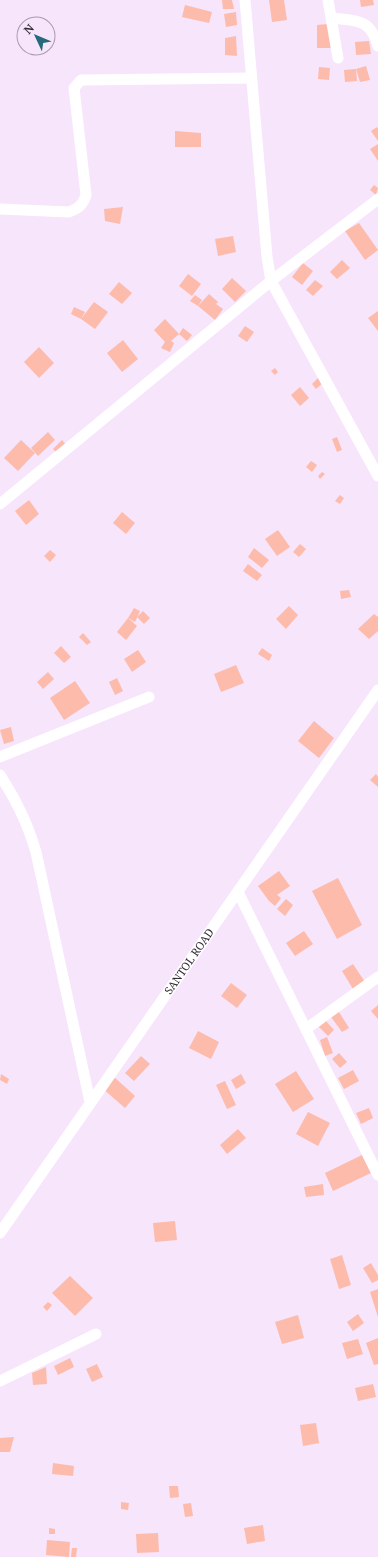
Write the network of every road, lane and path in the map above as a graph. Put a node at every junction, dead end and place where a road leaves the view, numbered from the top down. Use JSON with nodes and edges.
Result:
{"nodes":[{"id":1,"x":245,"y":0,"type":"edge"},
{"id":2,"x":328,"y":0,"type":"edge"},
{"id":3,"x":332,"y":18,"type":"junction"},
{"id":4,"x":378,"y":46,"type":"edge"},
{"id":5,"x":338,"y":58,"type":"dead end"},
{"id":6,"x":250,"y":78,"type":"junction"},
{"id":7,"x":378,"y":199,"type":"edge"},
{"id":8,"x":0,"y":208,"type":"edge"},
{"id":9,"x":272,"y":281,"type":"junction"},
{"id":10,"x":378,"y":476,"type":"edge"},
{"id":11,"x":0,"y":504,"type":"edge"},
{"id":12,"x":378,"y":690,"type":"edge"},
{"id":13,"x":149,"y":697,"type":"dead end"},
{"id":14,"x":0,"y":757,"type":"edge"},
{"id":15,"x":0,"y":775,"type":"edge"},
{"id":16,"x":238,"y":892,"type":"junction"},
{"id":17,"x":378,"y":977,"type":"edge"},
{"id":18,"x":306,"y":1029,"type":"junction"},
{"id":19,"x":90,"y":1102,"type":"junction"},
{"id":20,"x":375,"y":1159,"type":"edge"},
{"id":21,"x":378,"y":1175,"type":"edge"},
{"id":22,"x":0,"y":1233,"type":"edge"},
{"id":23,"x":96,"y":1334,"type":"dead end"},
{"id":24,"x":0,"y":1381,"type":"edge"}],
"edges":[{"from":1,"to":6,"type":"street"},
{"from":2,"to":3,"type":"street"},
{"from":3,"to":4,"type":"street"},
{"from":3,"to":5,"type":"street"},
{"from":6,"to":8,"type":"street"},
{"from":6,"to":9,"type":"street"},
{"from":7,"to":9,"type":"street"},
{"from":9,"to":10,"type":"street"},
{"from":9,"to":11,"type":"street"},
{"from":12,"to":16,"type":"street","name":"SANTOL ROAD"},
{"from":13,"to":14,"type":"street"},
{"from":15,"to":19,"type":"street"},
{"from":16,"to":18,"type":"street"},
{"from":16,"to":19,"type":"street","name":"SANTOL ROAD"},
{"from":17,"to":18,"type":"street"},
{"from":18,"to":20,"type":"street"},
{"from":19,"to":22,"type":"street","name":"SANTOL ROAD"},
{"from":20,"to":21,"type":"street"},
{"from":23,"to":24,"type":"street"}]}
